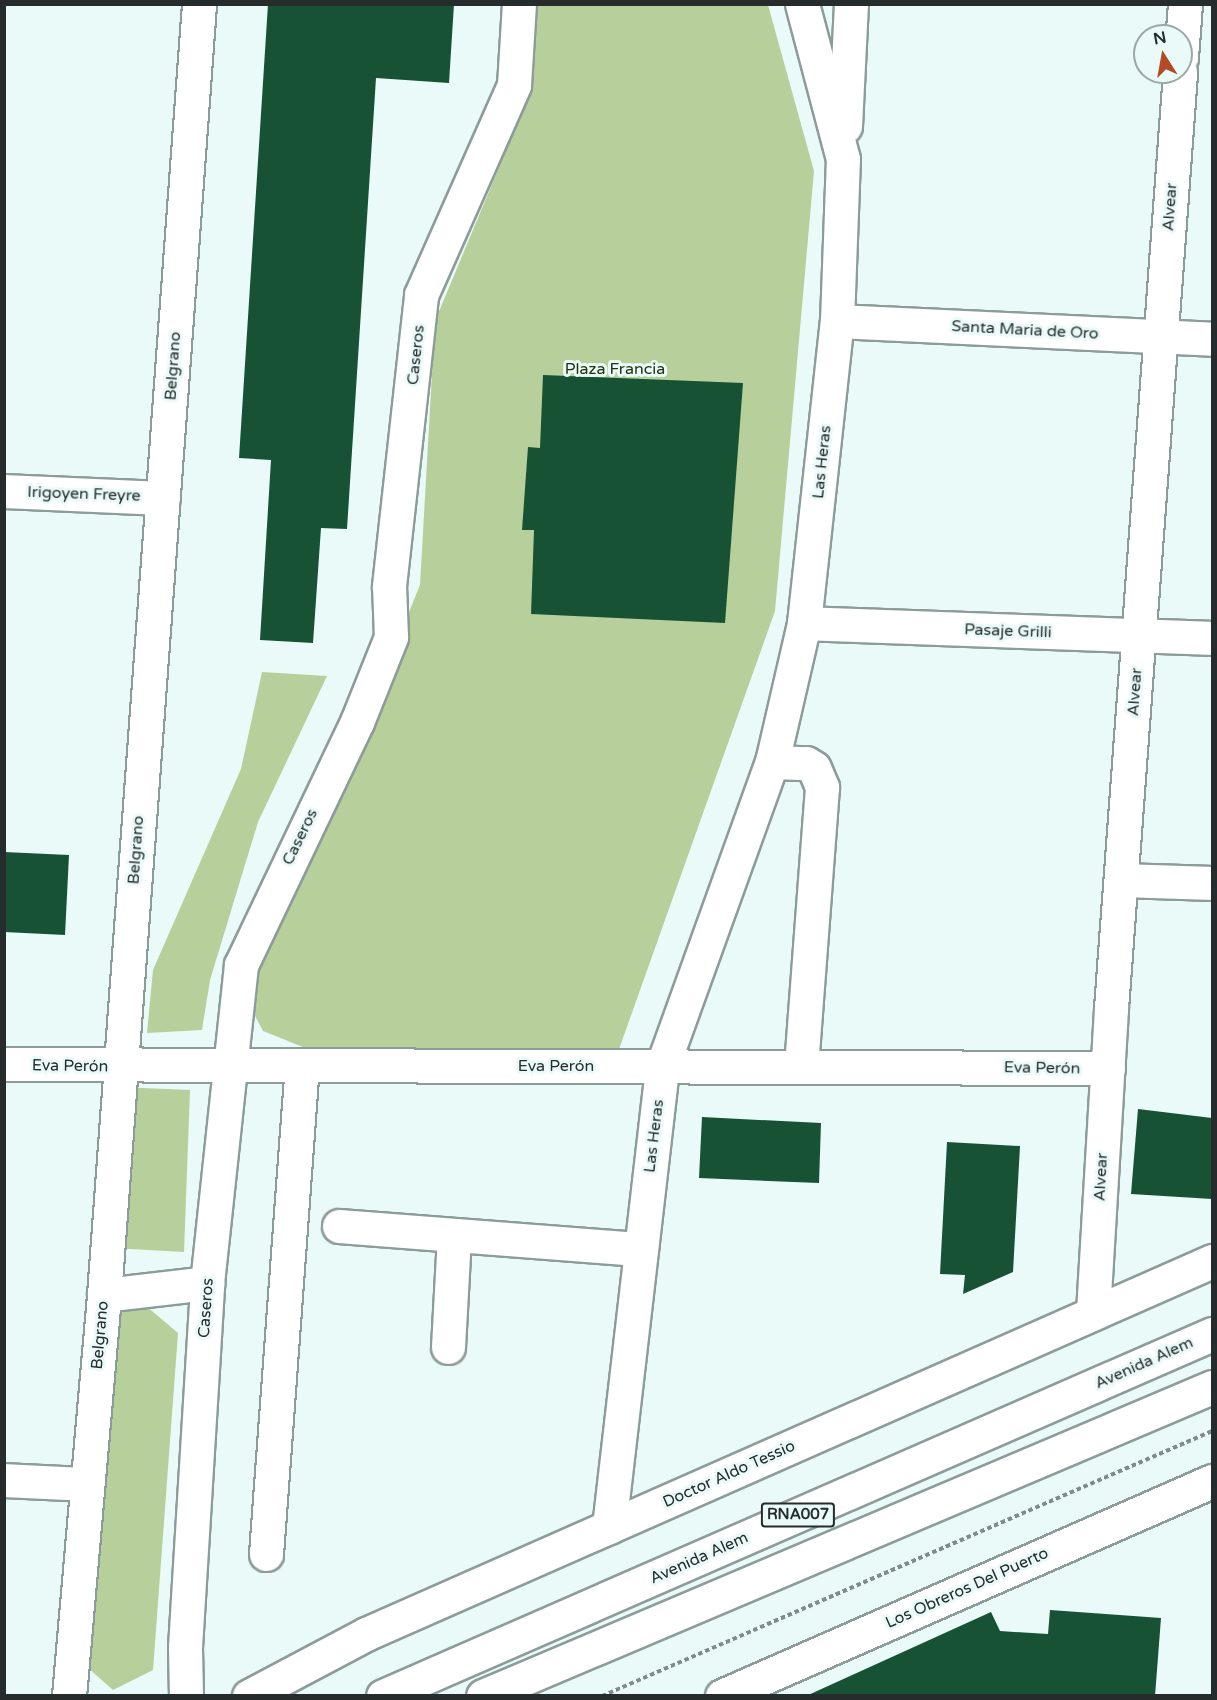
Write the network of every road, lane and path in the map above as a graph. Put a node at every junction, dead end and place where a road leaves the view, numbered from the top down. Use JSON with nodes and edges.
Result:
{"nodes":[{"id":1,"x":199,"y":4,"type":"edge"},
{"id":2,"x":519,"y":4,"type":"edge"},
{"id":3,"x":802,"y":4,"type":"edge"},
{"id":4,"x":851,"y":4,"type":"edge"},
{"id":5,"x":1185,"y":4,"type":"edge"},
{"id":6,"x":1183,"y":24,"type":"edge"},
{"id":7,"x":1179,"y":84,"type":"edge"},
{"id":8,"x":843,"y":159,"type":"junction"},
{"id":9,"x":837,"y":321,"type":"junction"},
{"id":10,"x":1160,"y":336,"type":"junction"},
{"id":11,"x":1212,"y":339,"type":"edge"},
{"id":12,"x":4,"y":491,"type":"edge"},
{"id":13,"x":163,"y":498,"type":"junction"},
{"id":14,"x":804,"y":623,"type":"junction"},
{"id":15,"x":1138,"y":636,"type":"junction"},
{"id":16,"x":1212,"y":638,"type":"edge"},
{"id":17,"x":772,"y":762,"type":"junction"},
{"id":18,"x":1122,"y":880,"type":"junction"},
{"id":19,"x":1212,"y":883,"type":"edge"},
{"id":20,"x":4,"y":1064,"type":"edge"},
{"id":21,"x":231,"y":1064,"type":"junction"},
{"id":22,"x":302,"y":1065,"type":"junction"},
{"id":23,"x":801,"y":1065,"type":"junction"},
{"id":24,"x":118,"y":1067,"type":"junction"},
{"id":25,"x":662,"y":1067,"type":"junction"},
{"id":26,"x":1108,"y":1068,"type":"junction"},
{"id":27,"x":339,"y":1226,"type":"dead end"},
{"id":28,"x":454,"y":1235,"type":"junction"},
{"id":29,"x":641,"y":1249,"type":"junction"},
{"id":30,"x":1212,"y":1261,"type":"edge"},
{"id":31,"x":207,"y":1283,"type":"junction"},
{"id":32,"x":104,"y":1295,"type":"junction"},
{"id":33,"x":1093,"y":1312,"type":"junction"},
{"id":34,"x":1212,"y":1334,"type":"edge"},
{"id":35,"x":448,"y":1347,"type":"dead end"},
{"id":36,"x":1212,"y":1388,"type":"edge"},
{"id":37,"x":1212,"y":1431,"type":"edge"},
{"id":38,"x":4,"y":1480,"type":"edge"},
{"id":39,"x":1212,"y":1481,"type":"edge"},
{"id":40,"x":87,"y":1484,"type":"junction"},
{"id":41,"x":609,"y":1527,"type":"junction"},
{"id":42,"x":266,"y":1554,"type":"dead end"},
{"id":43,"x":73,"y":1687,"type":"edge"},
{"id":44,"x":504,"y":1688,"type":"edge"},
{"id":45,"x":186,"y":1695,"type":"edge"},
{"id":46,"x":249,"y":1695,"type":"edge"},
{"id":47,"x":383,"y":1695,"type":"edge"},
{"id":48,"x":483,"y":1695,"type":"edge"},
{"id":49,"x":602,"y":1695,"type":"edge"},
{"id":50,"x":722,"y":1695,"type":"edge"}],
"edges":[{"from":1,"to":13,"type":"main road","name":"Belgrano"},
{"from":2,"to":21,"type":"main road","name":"Caseros"},
{"from":3,"to":8,"type":"main road","name":"Las Heras"},
{"from":4,"to":8,"type":"main road","name":"Las Heras"},
{"from":5,"to":6,"type":"main road"},
{"from":7,"to":10,"type":"main road","name":"Alvear"},
{"from":8,"to":9,"type":"main road","name":"Las Heras"},
{"from":9,"to":10,"type":"main road","name":"Santa Maria de Oro"},
{"from":9,"to":14,"type":"main road","name":"Las Heras"},
{"from":10,"to":11,"type":"main road","name":"Santa Maria de Oro"},
{"from":10,"to":15,"type":"main road","name":"Alvear"},
{"from":12,"to":13,"type":"main road","name":"Irigoyen Freyre"},
{"from":13,"to":24,"type":"main road","name":"Belgrano"},
{"from":14,"to":15,"type":"main road","name":"Pasaje Grilli"},
{"from":14,"to":17,"type":"main road","name":"Las Heras"},
{"from":15,"to":16,"type":"main road","name":"Pasaje Grilli"},
{"from":15,"to":18,"type":"main road","name":"Alvear"},
{"from":17,"to":23,"type":"main road"},
{"from":17,"to":25,"type":"main road","name":"Las Heras"},
{"from":18,"to":19,"type":"main road"},
{"from":18,"to":26,"type":"main road","name":"Alvear"},
{"from":20,"to":24,"type":"main road","name":"Eva Perón"},
{"from":21,"to":22,"type":"main road","name":"Eva Perón"},
{"from":21,"to":24,"type":"main road","name":"Eva Perón"},
{"from":21,"to":31,"type":"main road","name":"Caseros"},
{"from":22,"to":25,"type":"main road","name":"Eva Perón"},
{"from":22,"to":42,"type":"main road"},
{"from":23,"to":25,"type":"main road","name":"Eva Perón"},
{"from":23,"to":26,"type":"main road","name":"Eva Perón"},
{"from":24,"to":32,"type":"main road","name":"Belgrano"},
{"from":25,"to":29,"type":"main road","name":"Las Heras"},
{"from":26,"to":33,"type":"main road","name":"Alvear"},
{"from":27,"to":28,"type":"main road"},
{"from":28,"to":29,"type":"main road"},
{"from":28,"to":35,"type":"main road"},
{"from":29,"to":41,"type":"main road","name":"Las Heras"},
{"from":30,"to":33,"type":"main road","name":"Doctor Aldo Tessio"},
{"from":31,"to":32,"type":"main road"},
{"from":31,"to":45,"type":"main road","name":"Caseros"},
{"from":32,"to":40,"type":"main road","name":"Belgrano"},
{"from":33,"to":41,"type":"main road","name":"Doctor Aldo Tessio"},
{"from":34,"to":47,"type":"main road","name":"Avenida Alem","number":"RNA007"},
{"from":36,"to":44,"type":"main road","number":"RNA007"},
{"from":37,"to":49,"type":"path"},
{"from":38,"to":40,"type":"main road"},
{"from":39,"to":50,"type":"main road","name":"Los Obreros Del Puerto"},
{"from":40,"to":43,"type":"main road","name":"Belgrano"},
{"from":41,"to":46,"type":"main road","name":"Doctor Aldo Tessio"},
{"from":44,"to":48,"type":"main road","number":"RNA007"}]}
